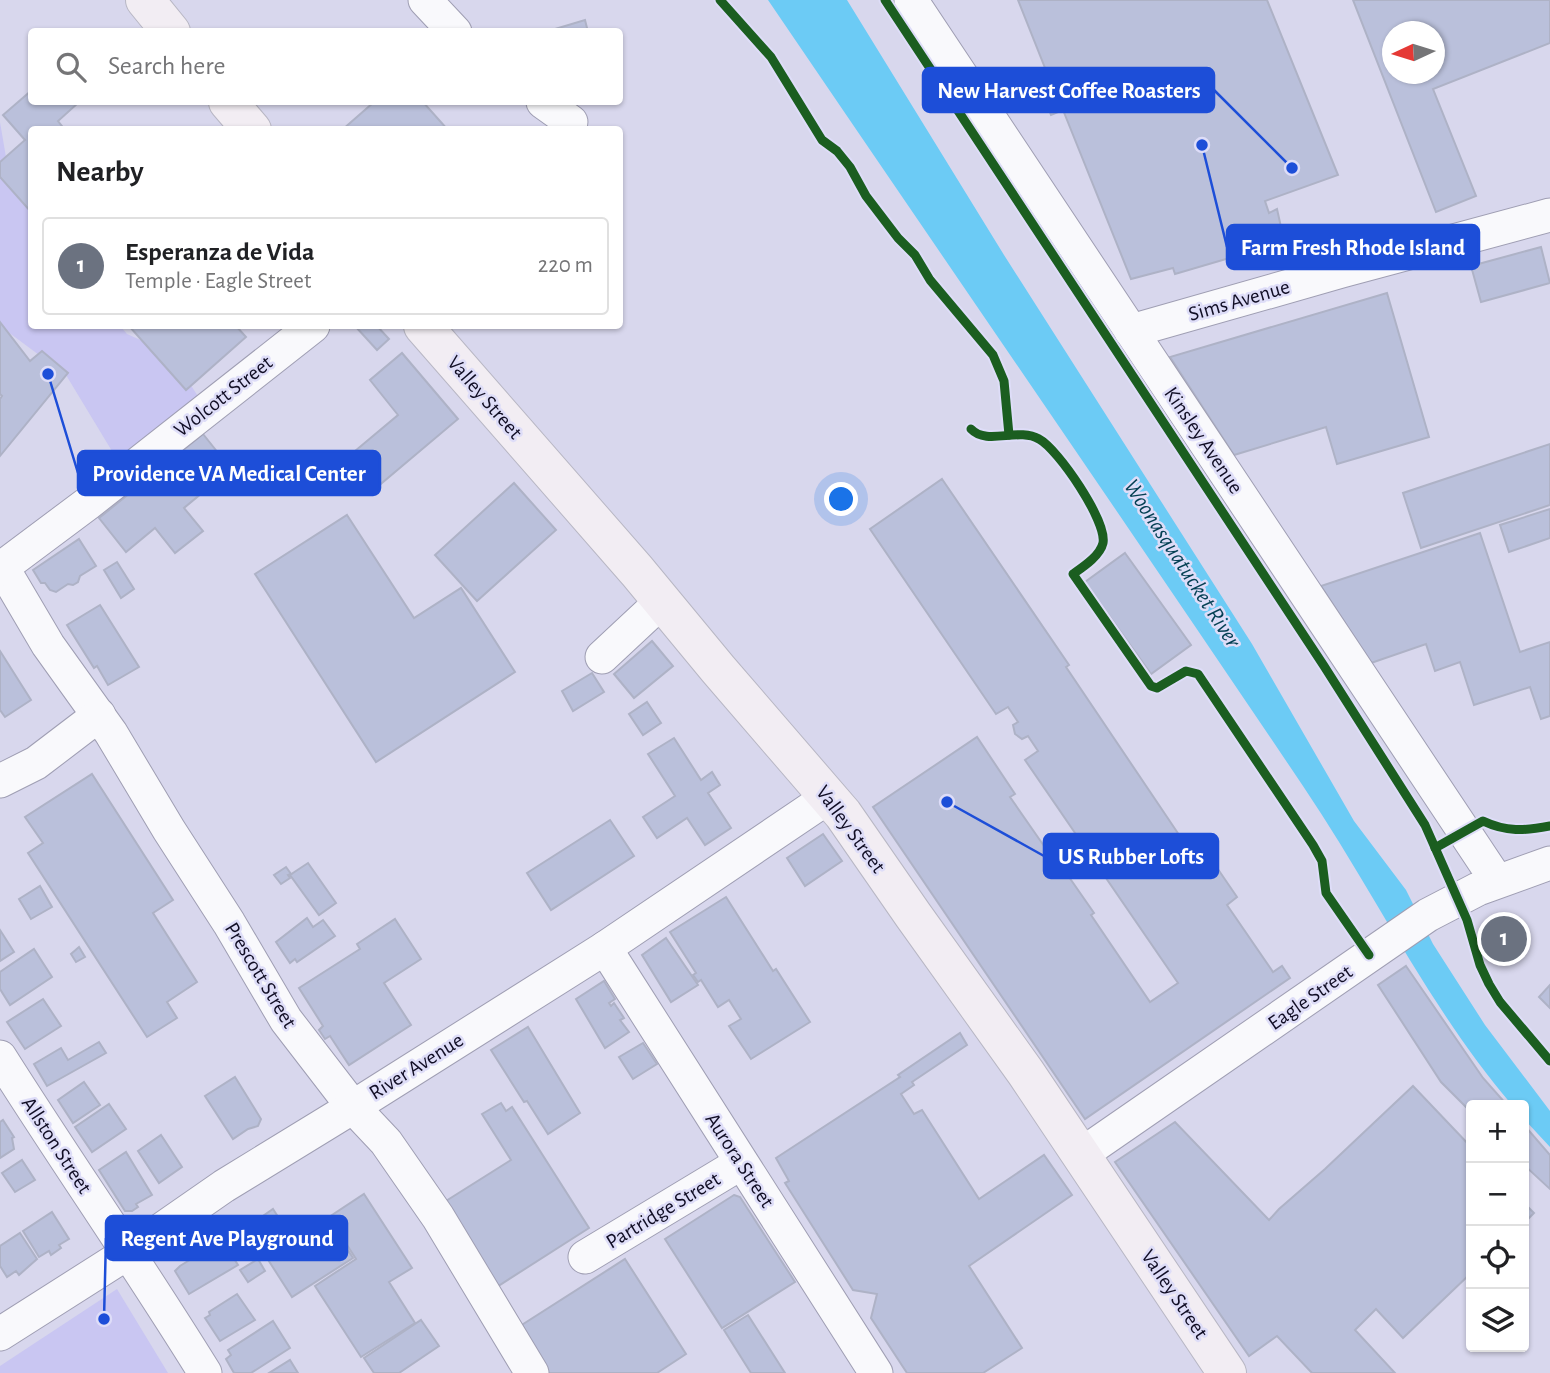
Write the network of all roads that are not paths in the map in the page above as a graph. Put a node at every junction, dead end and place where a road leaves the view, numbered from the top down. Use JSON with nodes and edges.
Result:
{"nodes":[{"id":1,"x":145,"y":0,"type":"edge"},
{"id":2,"x":425,"y":0,"type":"edge"},
{"id":3,"x":911,"y":0,"type":"edge"},
{"id":4,"x":168,"y":28,"type":"edge"},
{"id":5,"x":451,"y":28,"type":"edge"},
{"id":6,"x":231,"y":105,"type":"edge"},
{"id":7,"x":547,"y":105,"type":"edge"},
{"id":8,"x":570,"y":122,"type":"dead end"},
{"id":9,"x":249,"y":126,"type":"edge"},
{"id":10,"x":1550,"y":215,"type":"edge"},
{"id":11,"x":309,"y":329,"type":"edge"},
{"id":12,"x":426,"y":329,"type":"edge"},
{"id":13,"x":1131,"y":331,"type":"junction"},
{"id":14,"x":1,"y":568,"type":"edge"},
{"id":15,"x":662,"y":601,"type":"junction"},
{"id":16,"x":602,"y":657,"type":"dead end"},
{"id":17,"x":99,"y":715,"type":"junction"},
{"id":18,"x":0,"y":781,"type":"edge"},
{"id":19,"x":830,"y":796,"type":"junction"},
{"id":20,"x":1550,"y":863,"type":"edge"},
{"id":21,"x":1497,"y":881,"type":"junction"},
{"id":22,"x":605,"y":948,"type":"junction"},
{"id":23,"x":0,"y":1057,"type":"edge"},
{"id":24,"x":353,"y":1107,"type":"junction"},
{"id":25,"x":1082,"y":1154,"type":"junction"},
{"id":26,"x":741,"y":1163,"type":"junction"},
{"id":27,"x":129,"y":1252,"type":"junction"},
{"id":28,"x":584,"y":1257,"type":"dead end"},
{"id":29,"x":0,"y":1334,"type":"edge"},
{"id":30,"x":205,"y":1373,"type":"edge"},
{"id":31,"x":532,"y":1373,"type":"edge"},
{"id":32,"x":876,"y":1373,"type":"edge"},
{"id":33,"x":1227,"y":1373,"type":"edge"}],
"edges":[{"from":1,"to":4,"type":"main road"},
{"from":2,"to":5,"type":"street"},
{"from":3,"to":13,"type":"street","name":"Kinsley Avenue"},
{"from":6,"to":9,"type":"main road"},
{"from":7,"to":8,"type":"street"},
{"from":10,"to":13,"type":"street","name":"Sims Avenue"},
{"from":11,"to":14,"type":"street","name":"Wolcott Street"},
{"from":12,"to":15,"type":"main road","name":"Valley Street"},
{"from":13,"to":21,"type":"street","name":"Kinsley Avenue"},
{"from":14,"to":17,"type":"street","name":"Prescott Street"},
{"from":15,"to":16,"type":"street"},
{"from":15,"to":19,"type":"main road","name":"Valley Street"},
{"from":17,"to":18,"type":"street"},
{"from":17,"to":24,"type":"street","name":"Prescott Street"},
{"from":19,"to":22,"type":"street","name":"River Avenue"},
{"from":19,"to":25,"type":"main road","name":"Valley Street"},
{"from":20,"to":21,"type":"street","name":"Eagle Street"},
{"from":21,"to":25,"type":"street","name":"Eagle Street"},
{"from":22,"to":24,"type":"street","name":"River Avenue"},
{"from":22,"to":26,"type":"street","name":"Aurora Street"},
{"from":23,"to":27,"type":"street","name":"Allston Street"},
{"from":24,"to":27,"type":"street","name":"River Avenue"},
{"from":24,"to":31,"type":"street","name":"Prescott Street"},
{"from":25,"to":33,"type":"main road","name":"Valley Street"},
{"from":26,"to":28,"type":"street","name":"Partridge Street"},
{"from":26,"to":32,"type":"street","name":"Aurora Street"},
{"from":27,"to":29,"type":"street","name":"River Avenue"},
{"from":27,"to":30,"type":"street","name":"Allston Street"}]}
